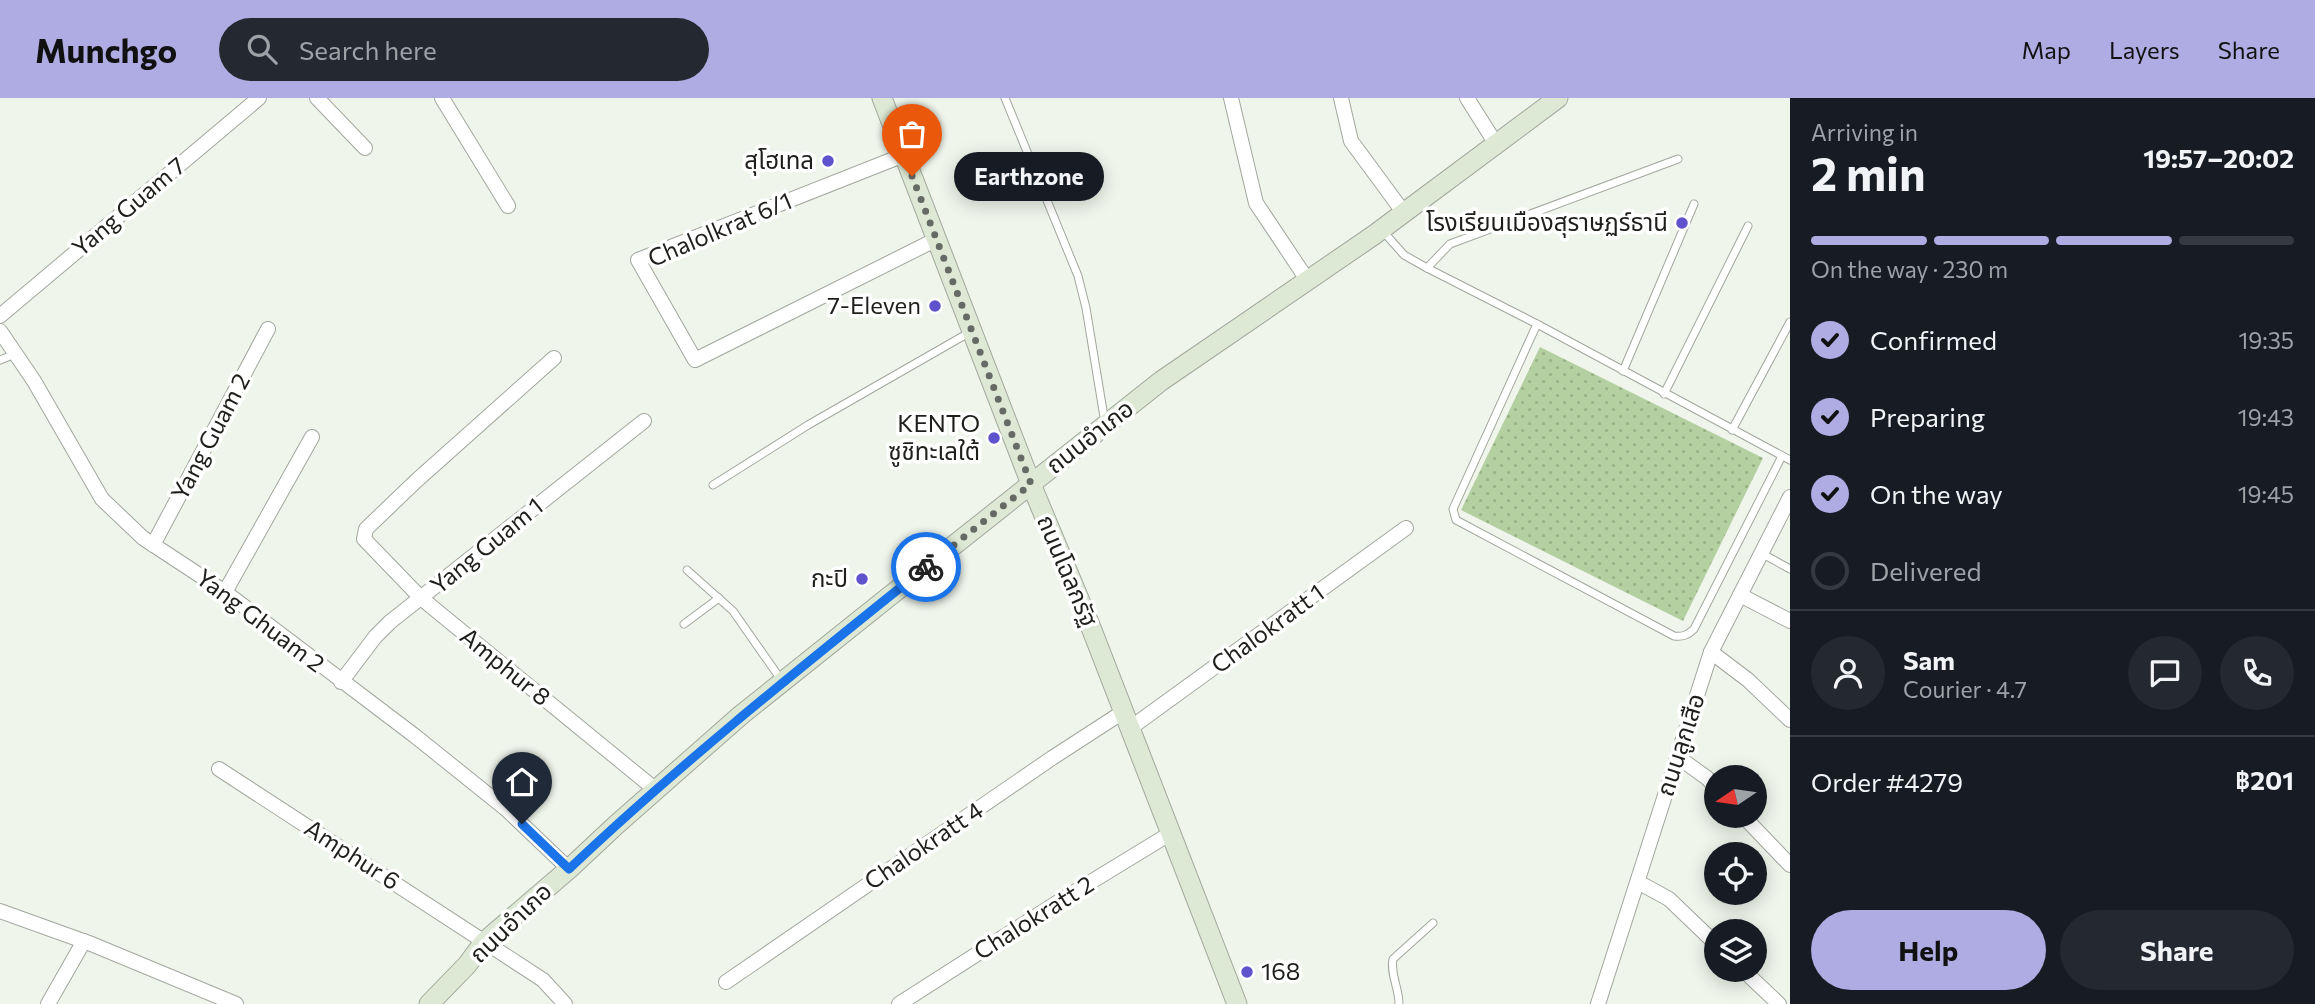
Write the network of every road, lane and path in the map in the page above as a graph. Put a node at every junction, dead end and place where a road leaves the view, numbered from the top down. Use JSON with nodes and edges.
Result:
{"nodes":[{"id":1,"x":258,"y":98,"type":"edge"},
{"id":2,"x":317,"y":98,"type":"edge"},
{"id":3,"x":442,"y":98,"type":"edge"},
{"id":4,"x":882,"y":98,"type":"edge"},
{"id":5,"x":1005,"y":98,"type":"edge"},
{"id":6,"x":1231,"y":98,"type":"edge"},
{"id":7,"x":1341,"y":98,"type":"edge"},
{"id":8,"x":1467,"y":98,"type":"edge"},
{"id":9,"x":1558,"y":98,"type":"edge"},
{"id":10,"x":1496,"y":144,"type":"junction"},
{"id":11,"x":365,"y":148,"type":"dead end"},
{"id":12,"x":904,"y":155,"type":"junction"},
{"id":13,"x":1678,"y":159,"type":"dead end"},
{"id":14,"x":1694,"y":204,"type":"dead end"},
{"id":15,"x":508,"y":206,"type":"dead end"},
{"id":16,"x":1404,"y":213,"type":"junction"},
{"id":17,"x":1748,"y":226,"type":"dead end"},
{"id":18,"x":1382,"y":230,"type":"junction"},
{"id":19,"x":937,"y":239,"type":"junction"},
{"id":20,"x":1427,"y":268,"type":"junction"},
{"id":21,"x":1308,"y":281,"type":"junction"},
{"id":22,"x":0,"y":316,"type":"edge"},
{"id":23,"x":1790,"y":322,"type":"edge"},
{"id":24,"x":1537,"y":324,"type":"junction"},
{"id":25,"x":268,"y":328,"type":"dead end"},
{"id":26,"x":0,"y":331,"type":"edge"},
{"id":27,"x":972,"y":331,"type":"junction"},
{"id":28,"x":15,"y":354,"type":"junction"},
{"id":29,"x":554,"y":358,"type":"dead end"},
{"id":30,"x":0,"y":360,"type":"edge"},
{"id":31,"x":1623,"y":371,"type":"junction"},
{"id":32,"x":1664,"y":394,"type":"junction"},
{"id":33,"x":644,"y":421,"type":"dead end"},
{"id":34,"x":1105,"y":425,"type":"junction"},
{"id":35,"x":1732,"y":430,"type":"junction"},
{"id":36,"x":312,"y":437,"type":"dead end"},
{"id":37,"x":1786,"y":458,"type":"edge"},
{"id":38,"x":1031,"y":484,"type":"junction"},
{"id":39,"x":713,"y":485,"type":"dead end"},
{"id":40,"x":1790,"y":497,"type":"edge"},
{"id":41,"x":1406,"y":528,"type":"dead end"},
{"id":42,"x":153,"y":545,"type":"junction"},
{"id":43,"x":1761,"y":553,"type":"junction"},
{"id":44,"x":1790,"y":569,"type":"edge"},
{"id":45,"x":687,"y":570,"type":"dead end"},
{"id":46,"x":225,"y":592,"type":"junction"},
{"id":47,"x":1740,"y":595,"type":"junction"},
{"id":48,"x":421,"y":598,"type":"junction"},
{"id":49,"x":719,"y":598,"type":"junction"},
{"id":50,"x":1790,"y":621,"type":"edge"},
{"id":51,"x":684,"y":624,"type":"dead end"},
{"id":52,"x":1711,"y":652,"type":"junction"},
{"id":53,"x":341,"y":682,"type":"junction"},
{"id":54,"x":783,"y":682,"type":"junction"},
{"id":55,"x":1126,"y":720,"type":"junction"},
{"id":56,"x":1790,"y":720,"type":"edge"},
{"id":57,"x":1678,"y":757,"type":"junction"},
{"id":58,"x":219,"y":769,"type":"dead end"},
{"id":59,"x":1704,"y":776,"type":"edge"},
{"id":60,"x":656,"y":790,"type":"junction"},
{"id":61,"x":1755,"y":828,"type":"edge"},
{"id":62,"x":1171,"y":833,"type":"junction"},
{"id":63,"x":1790,"y":865,"type":"edge"},
{"id":64,"x":569,"y":869,"type":"junction"},
{"id":65,"x":1638,"y":882,"type":"junction"},
{"id":66,"x":0,"y":911,"type":"edge"},
{"id":67,"x":1433,"y":923,"type":"dead end"},
{"id":68,"x":1704,"y":933,"type":"edge"},
{"id":69,"x":84,"y":941,"type":"junction"},
{"id":70,"x":484,"y":942,"type":"junction"},
{"id":71,"x":726,"y":982,"type":"dead end"},
{"id":72,"x":1755,"y":982,"type":"edge"},
{"id":73,"x":1776,"y":1002,"type":"edge"},
{"id":74,"x":229,"y":1003,"type":"edge"},
{"id":75,"x":48,"y":1004,"type":"edge"},
{"id":76,"x":429,"y":1004,"type":"edge"},
{"id":77,"x":565,"y":1004,"type":"edge"},
{"id":78,"x":899,"y":1004,"type":"edge"},
{"id":79,"x":1237,"y":1004,"type":"edge"},
{"id":80,"x":1399,"y":1004,"type":"edge"},
{"id":81,"x":1598,"y":1004,"type":"edge"}],
"edges":[{"from":1,"to":22,"type":"street","name":"Yang Guam 7"},
{"from":2,"to":11,"type":"street"},
{"from":3,"to":15,"type":"street"},
{"from":4,"to":12,"type":"street","name":"ถนนโฉลกรัฐ"},
{"from":5,"to":34,"type":"lane"},
{"from":6,"to":21,"type":"street"},
{"from":7,"to":16,"type":"street"},
{"from":8,"to":10,"type":"street"},
{"from":9,"to":10,"type":"street","name":"ถนนอำเภอ"},
{"from":10,"to":16,"type":"street","name":"ถนนอำเภอ"},
{"from":12,"to":19,"type":"street","name":"ถนนโฉลกรัฐ"},
{"from":12,"to":19,"type":"street","name":"Chalolkrat 6/1"},
{"from":13,"to":20,"type":"lane"},
{"from":14,"to":31,"type":"lane"},
{"from":16,"to":18,"type":"street","name":"ถนนอำเภอ"},
{"from":17,"to":32,"type":"lane"},
{"from":18,"to":20,"type":"lane"},
{"from":18,"to":21,"type":"street","name":"ถนนอำเภอ"},
{"from":19,"to":27,"type":"street","name":"ถนนโฉลกรัฐ"},
{"from":20,"to":24,"type":"lane"},
{"from":21,"to":34,"type":"street","name":"ถนนอำเภอ"},
{"from":23,"to":35,"type":"lane"},
{"from":24,"to":31,"type":"lane"},
{"from":24,"to":37,"type":"lane"},
{"from":25,"to":42,"type":"street","name":"Yang Guam 2"},
{"from":26,"to":28,"type":"street","name":"Yang Ghuam 2"},
{"from":27,"to":38,"type":"street","name":"ถนนโฉลกรัฐ"},
{"from":27,"to":39,"type":"lane"},
{"from":28,"to":30,"type":"lane"},
{"from":28,"to":42,"type":"street","name":"Yang Ghuam 2"},
{"from":29,"to":48,"type":"street","name":"Amphur 8"},
{"from":31,"to":32,"type":"lane"},
{"from":32,"to":35,"type":"lane"},
{"from":33,"to":48,"type":"street","name":"Yang Guam 1"},
{"from":34,"to":38,"type":"street","name":"ถนนอำเภอ"},
{"from":35,"to":37,"type":"lane"},
{"from":36,"to":46,"type":"street"},
{"from":38,"to":54,"type":"street","name":"ถนนอำเภอ"},
{"from":38,"to":55,"type":"street","name":"ถนนโฉลกรัฐ"},
{"from":40,"to":43,"type":"street","name":"ถนนลูกเสือ"},
{"from":41,"to":55,"type":"street","name":"Chalokratt 1"},
{"from":42,"to":46,"type":"street","name":"Yang Ghuam 2"},
{"from":43,"to":44,"type":"lane"},
{"from":43,"to":47,"type":"street","name":"ถนนลูกเสือ"},
{"from":45,"to":49,"type":"lane"},
{"from":46,"to":53,"type":"street","name":"Yang Ghuam 2"},
{"from":47,"to":50,"type":"street"},
{"from":47,"to":52,"type":"street","name":"ถนนลูกเสือ"},
{"from":48,"to":53,"type":"street","name":"Yang Guam 1"},
{"from":48,"to":60,"type":"street","name":"Amphur 8"},
{"from":49,"to":51,"type":"lane"},
{"from":49,"to":54,"type":"lane"},
{"from":52,"to":56,"type":"street"},
{"from":52,"to":57,"type":"street","name":"ถนนลูกเสือ"},
{"from":53,"to":64,"type":"street","name":"Yang Ghuam 2"},
{"from":54,"to":60,"type":"street","name":"ถนนอำเภอ"},
{"from":55,"to":62,"type":"street","name":"ถนนโฉลกรัฐ"},
{"from":55,"to":71,"type":"street","name":"Chalokratt 4"},
{"from":57,"to":59,"type":"street"},
{"from":57,"to":65,"type":"street","name":"ถนนลูกเสือ"},
{"from":58,"to":70,"type":"street","name":"Amphur 6"},
{"from":60,"to":64,"type":"street","name":"ถนนอำเภอ"},
{"from":61,"to":63,"type":"street"},
{"from":62,"to":78,"type":"street","name":"Chalokratt 2"},
{"from":62,"to":79,"type":"street","name":"ถนนโฉลกรัฐ"},
{"from":64,"to":70,"type":"street","name":"ถนนอำเภอ"},
{"from":65,"to":68,"type":"street"},
{"from":65,"to":81,"type":"street","name":"ถนนลูกเสือ"},
{"from":66,"to":69,"type":"street"},
{"from":67,"to":80,"type":"lane"},
{"from":69,"to":74,"type":"street"},
{"from":69,"to":75,"type":"street"},
{"from":70,"to":76,"type":"street","name":"ถนนอำเภอ"},
{"from":70,"to":77,"type":"street","name":"Amphur 6"},
{"from":72,"to":73,"type":"street"}]}
